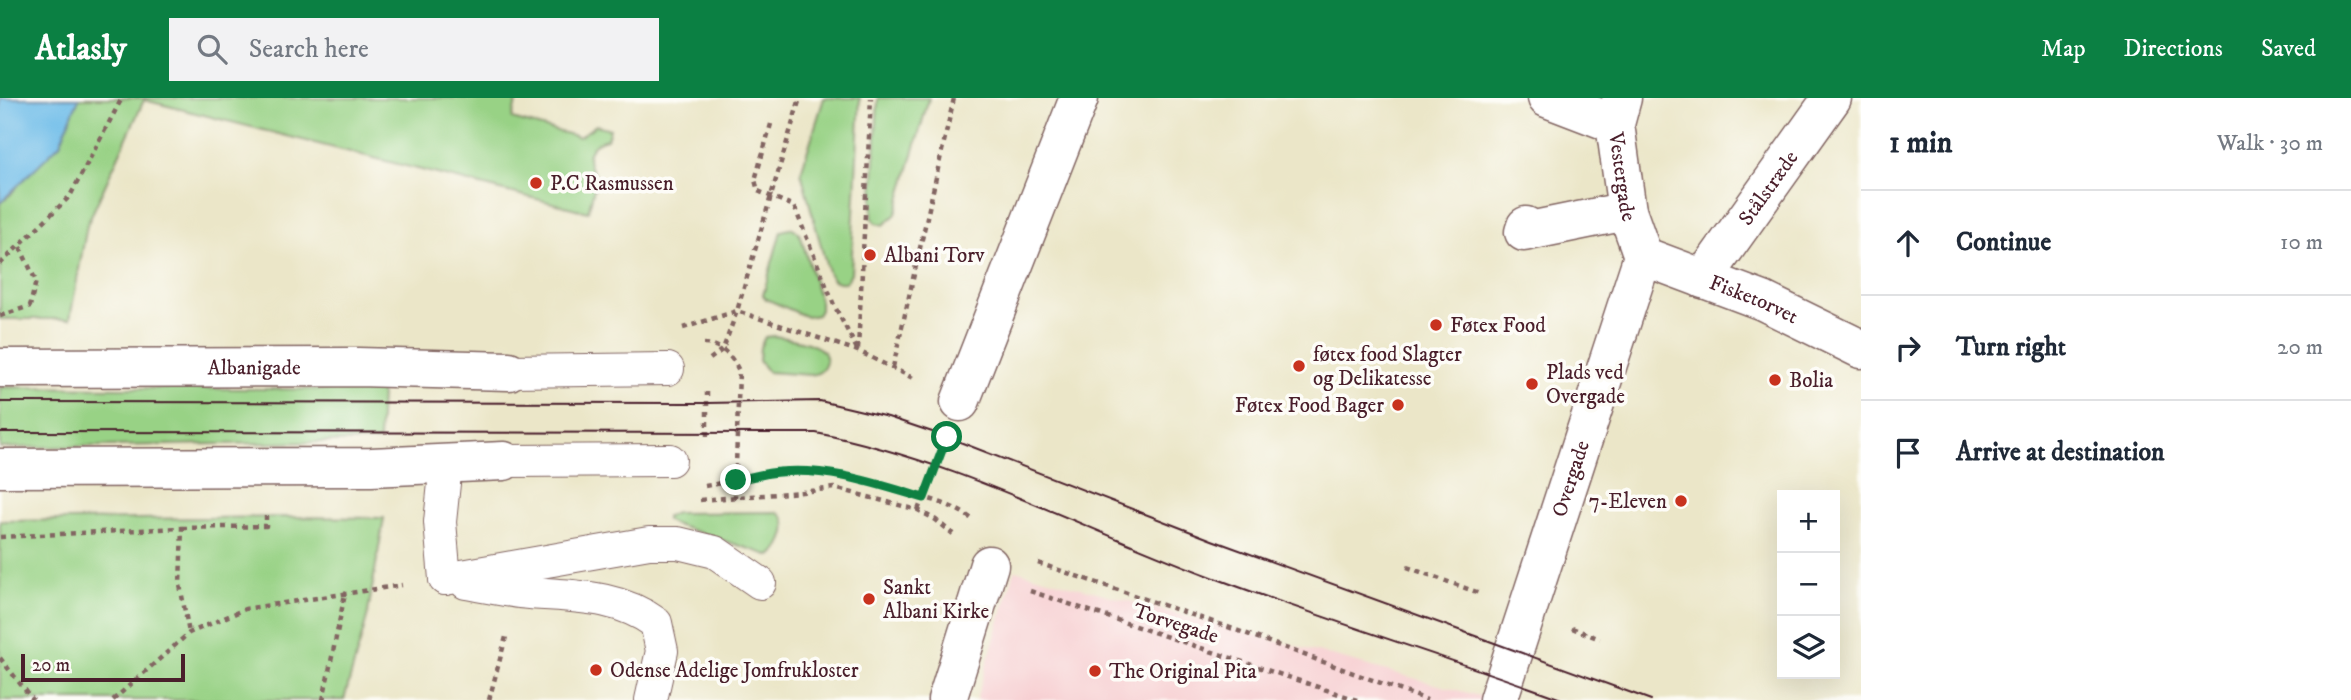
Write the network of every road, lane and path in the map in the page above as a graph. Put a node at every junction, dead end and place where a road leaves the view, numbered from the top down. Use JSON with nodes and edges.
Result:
{"nodes":[{"id":1,"x":122,"y":98,"type":"edge"},
{"id":2,"x":800,"y":98,"type":"edge"},
{"id":3,"x":870,"y":98,"type":"edge"},
{"id":4,"x":954,"y":98,"type":"edge"},
{"id":5,"x":1079,"y":98,"type":"edge"},
{"id":6,"x":1547,"y":98,"type":"edge"},
{"id":7,"x":1832,"y":98,"type":"edge"},
{"id":8,"x":1619,"y":111,"type":"edge"},
{"id":9,"x":771,"y":124,"type":"dead end"},
{"id":10,"x":770,"y":196,"type":"junction"},
{"id":11,"x":1627,"y":211,"type":"junction"},
{"id":12,"x":1526,"y":226,"type":"dead end"},
{"id":13,"x":19,"y":245,"type":"junction"},
{"id":14,"x":1643,"y":256,"type":"junction"},
{"id":15,"x":0,"y":264,"type":"edge"},
{"id":16,"x":1703,"y":279,"type":"junction"},
{"id":17,"x":737,"y":311,"type":"junction"},
{"id":18,"x":0,"y":316,"type":"edge"},
{"id":19,"x":1861,"y":349,"type":"edge"},
{"id":20,"x":858,"y":351,"type":"junction"},
{"id":21,"x":0,"y":368,"type":"edge"},
{"id":22,"x":668,"y":369,"type":"dead end"},
{"id":23,"x":706,"y":369,"type":"dead end"},
{"id":24,"x":509,"y":371,"type":"joint"},
{"id":25,"x":707,"y":380,"type":"dead end"},
{"id":26,"x":960,"y":402,"type":"joint"},
{"id":27,"x":707,"y":446,"type":"dead end"},
{"id":28,"x":670,"y":460,"type":"dead end"},
{"id":29,"x":504,"y":461,"type":"joint"},
{"id":30,"x":446,"y":464,"type":"junction"},
{"id":31,"x":0,"y":468,"type":"edge"},
{"id":32,"x":707,"y":472,"type":"dead end"},
{"id":33,"x":735,"y":498,"type":"dead end"},
{"id":34,"x":924,"y":498,"type":"junction"},
{"id":35,"x":707,"y":500,"type":"dead end"},
{"id":36,"x":918,"y":510,"type":"dead end"},
{"id":37,"x":976,"y":522,"type":"dead end"},
{"id":38,"x":266,"y":526,"type":"dead end"},
{"id":39,"x":182,"y":528,"type":"junction"},
{"id":40,"x":0,"y":537,"type":"edge"},
{"id":41,"x":1030,"y":560,"type":"dead end"},
{"id":42,"x":989,"y":565,"type":"joint"},
{"id":43,"x":1407,"y":567,"type":"dead end"},
{"id":44,"x":445,"y":579,"type":"junction"},
{"id":45,"x":760,"y":583,"type":"dead end"},
{"id":46,"x":519,"y":592,"type":"junction"},
{"id":47,"x":345,"y":594,"type":"junction"},
{"id":48,"x":1527,"y":609,"type":"junction"},
{"id":49,"x":189,"y":633,"type":"junction"},
{"id":50,"x":0,"y":658,"type":"edge"},
{"id":51,"x":33,"y":700,"type":"edge"},
{"id":52,"x":113,"y":700,"type":"edge"},
{"id":53,"x":323,"y":700,"type":"edge"},
{"id":54,"x":489,"y":700,"type":"edge"},
{"id":55,"x":651,"y":700,"type":"edge"},
{"id":56,"x":947,"y":700,"type":"edge"},
{"id":57,"x":1357,"y":700,"type":"edge"},
{"id":58,"x":1427,"y":700,"type":"edge"},
{"id":59,"x":1497,"y":700,"type":"edge"}],
"edges":[{"from":1,"to":13,"type":"path"},
{"from":2,"to":10,"type":"path"},
{"from":3,"to":20,"type":"path"},
{"from":4,"to":20,"type":"path"},
{"from":5,"to":26,"type":"street"},
{"from":6,"to":8,"type":"street"},
{"from":7,"to":16,"type":"street","name":"Stålstræde"},
{"from":8,"to":11,"type":"street","name":"Vestergade"},
{"from":9,"to":10,"type":"path"},
{"from":10,"to":17,"type":"path"},
{"from":10,"to":20,"type":"path"},
{"from":11,"to":12,"type":"street"},
{"from":11,"to":14,"type":"street","name":"Vestergade"},
{"from":13,"to":15,"type":"path"},
{"from":13,"to":18,"type":"path"},
{"from":14,"to":16,"type":"street","name":"Fisketorvet"},
{"from":14,"to":48,"type":"street","name":"Overgade"},
{"from":16,"to":19,"type":"street","name":"Fisketorvet"},
{"from":17,"to":20,"type":"path"},
{"from":17,"to":23,"type":"path"},
{"from":21,"to":24,"type":"street","name":"Albanigade"},
{"from":22,"to":24,"type":"lane"},
{"from":25,"to":27,"type":"path"},
{"from":26,"to":34,"type":"path"},
{"from":28,"to":29,"type":"lane"},
{"from":29,"to":30,"type":"street"},
{"from":30,"to":31,"type":"street"},
{"from":30,"to":44,"type":"lane"},
{"from":32,"to":35,"type":"path"},
{"from":33,"to":34,"type":"path"},
{"from":34,"to":36,"type":"path"},
{"from":34,"to":37,"type":"path"},
{"from":38,"to":39,"type":"path"},
{"from":39,"to":40,"type":"path"},
{"from":39,"to":49,"type":"path"},
{"from":41,"to":58,"type":"path"},
{"from":42,"to":56,"type":"street"},
{"from":42,"to":57,"type":"path","name":"Torvegade"},
{"from":43,"to":48,"type":"path"},
{"from":44,"to":45,"type":"lane"},
{"from":44,"to":46,"type":"lane"},
{"from":44,"to":47,"type":"path"},
{"from":46,"to":54,"type":"path"},
{"from":46,"to":55,"type":"lane"},
{"from":47,"to":49,"type":"path"},
{"from":47,"to":53,"type":"path"},
{"from":48,"to":59,"type":"street","name":"Overgade"},
{"from":49,"to":52,"type":"path"},
{"from":50,"to":51,"type":"path"}]}
